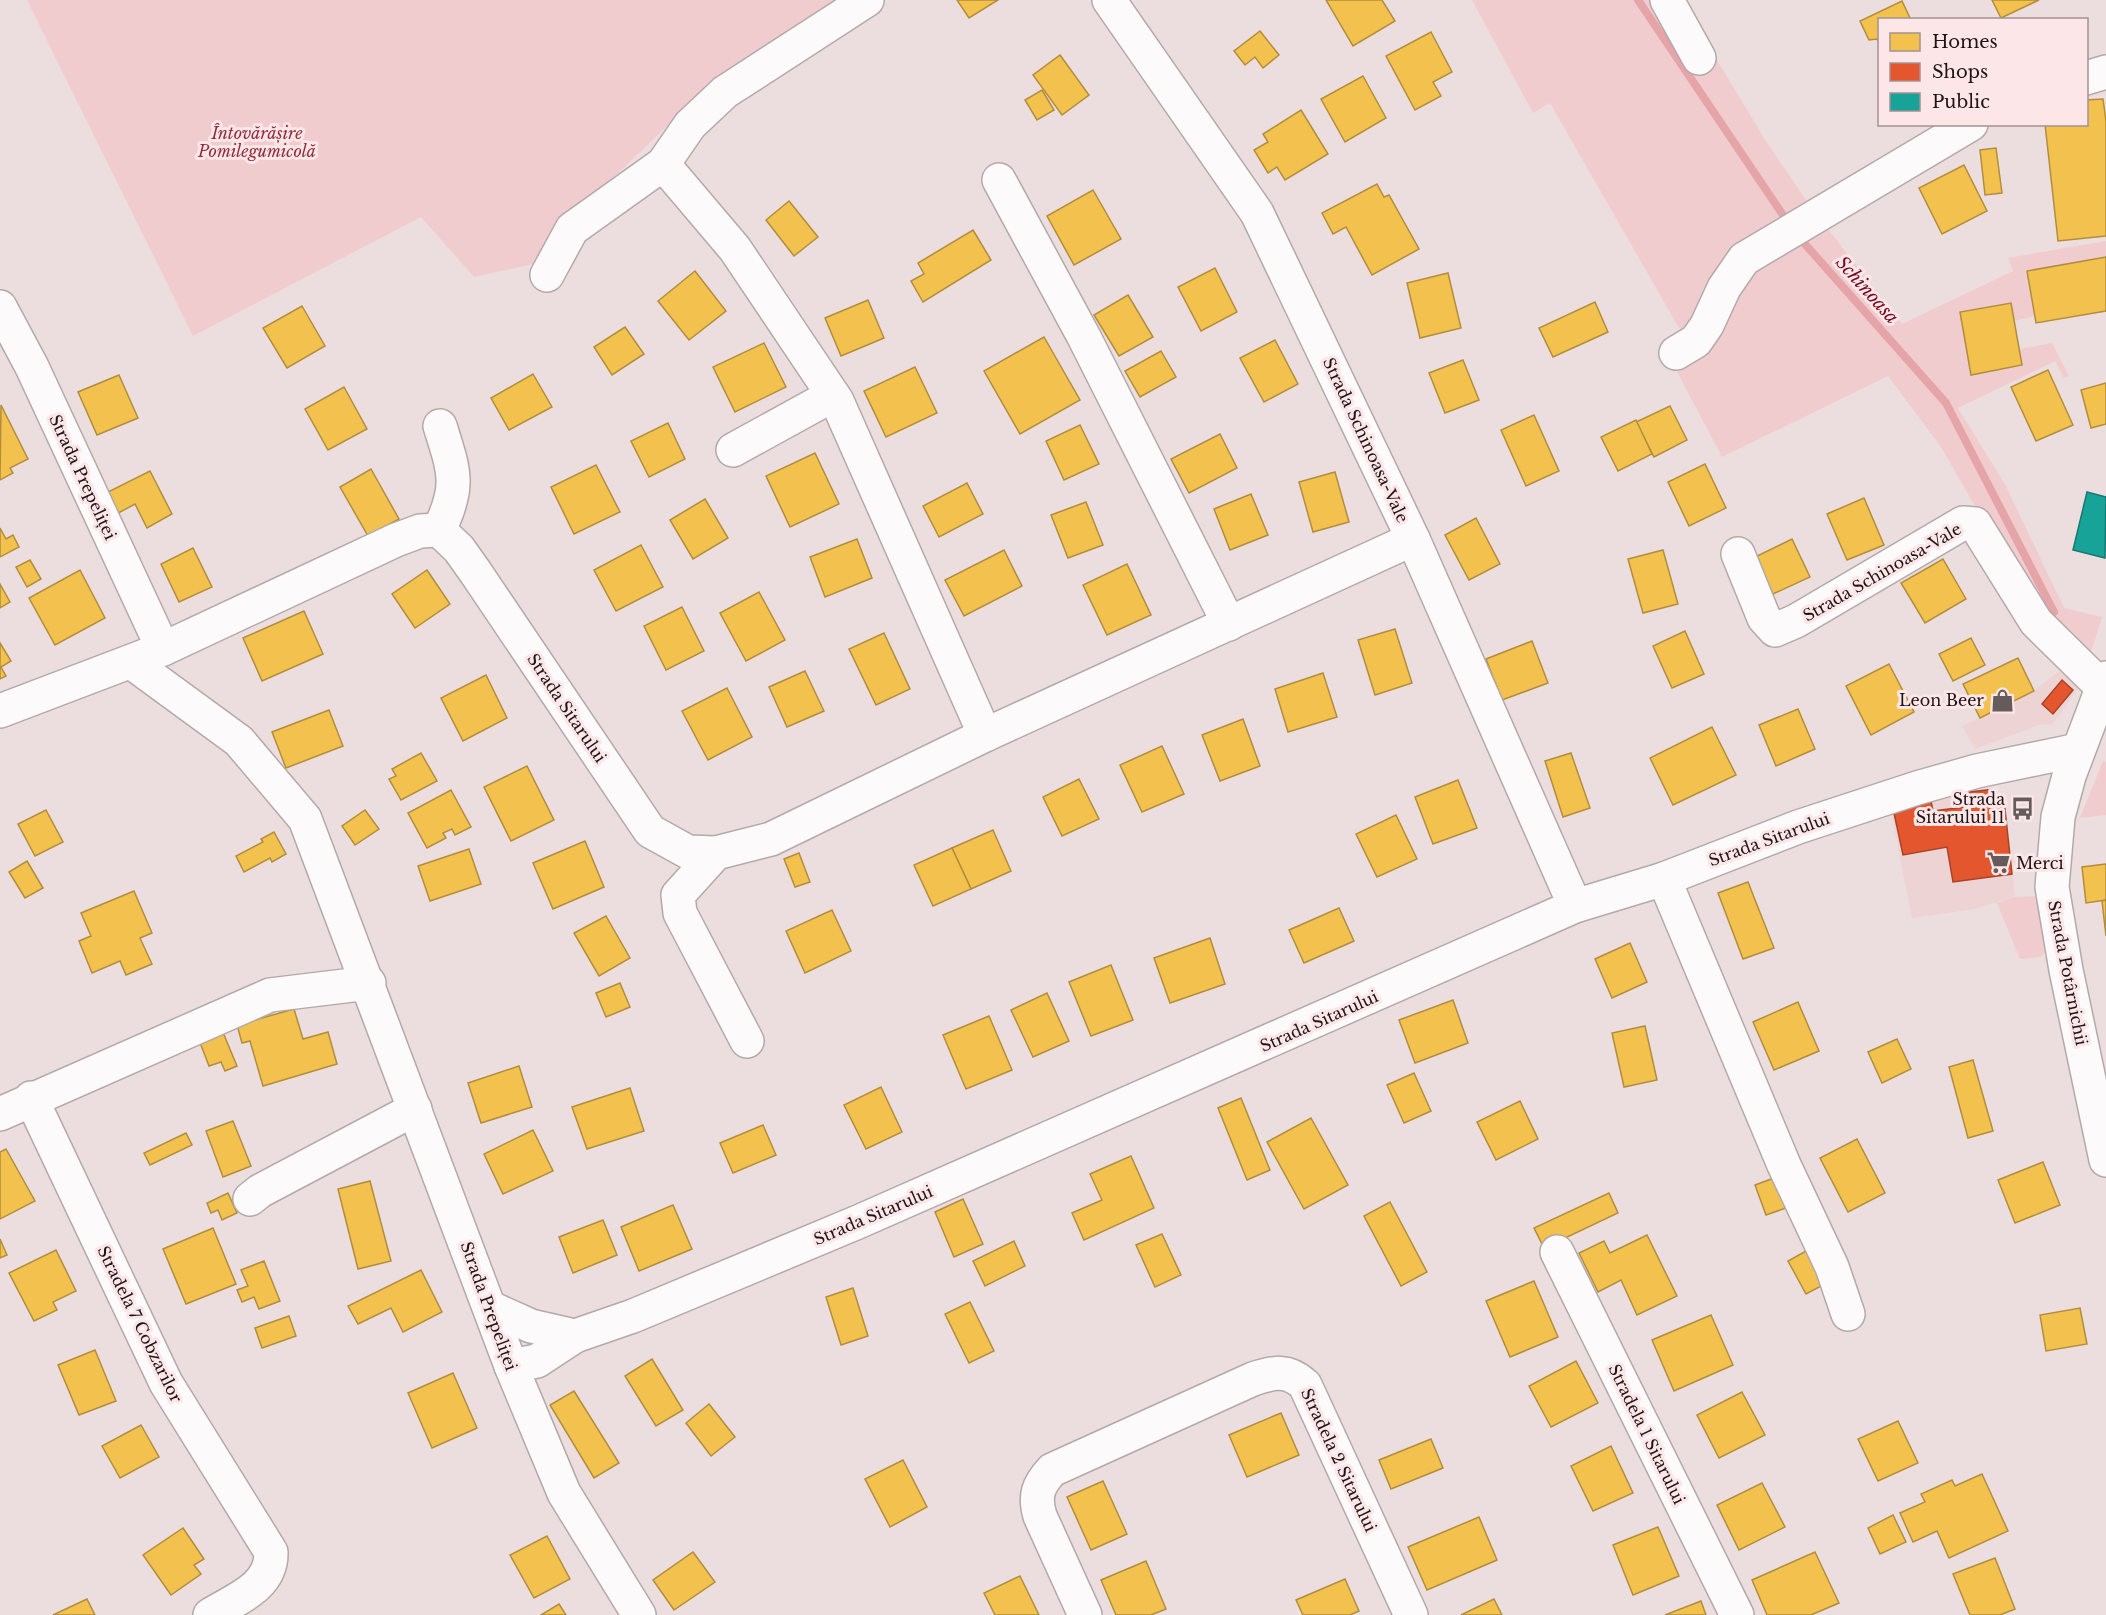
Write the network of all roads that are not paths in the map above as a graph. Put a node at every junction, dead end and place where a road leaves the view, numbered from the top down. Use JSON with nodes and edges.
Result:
{"nodes":[{"id":1,"x":867,"y":0,"type":"edge"},
{"id":2,"x":1109,"y":0,"type":"edge"},
{"id":3,"x":1667,"y":0,"type":"edge"},
{"id":4,"x":1699,"y":58,"type":"dead end"},
{"id":5,"x":2106,"y":72,"type":"edge"},
{"id":6,"x":2088,"y":77,"type":"edge"},
{"id":7,"x":1968,"y":126,"type":"edge"},
{"id":8,"x":663,"y":164,"type":"junction"},
{"id":9,"x":999,"y":180,"type":"dead end"},
{"id":10,"x":547,"y":275,"type":"dead end"},
{"id":11,"x":0,"y":307,"type":"edge"},
{"id":12,"x":1676,"y":353,"type":"dead end"},
{"id":13,"x":833,"y":395,"type":"junction"},
{"id":14,"x":440,"y":426,"type":"dead end"},
{"id":15,"x":733,"y":450,"type":"dead end"},
{"id":16,"x":440,"y":530,"type":"junction"},
{"id":17,"x":1413,"y":539,"type":"junction"},
{"id":18,"x":1738,"y":554,"type":"dead end"},
{"id":19,"x":1229,"y":624,"type":"junction"},
{"id":20,"x":163,"y":649,"type":"junction"},
{"id":21,"x":131,"y":662,"type":"junction"},
{"id":22,"x":2104,"y":682,"type":"edge"},
{"id":23,"x":0,"y":711,"type":"edge"},
{"id":24,"x":985,"y":735,"type":"junction"},
{"id":25,"x":2078,"y":750,"type":"junction"},
{"id":26,"x":716,"y":854,"type":"junction"},
{"id":27,"x":1664,"y":879,"type":"junction"},
{"id":28,"x":1575,"y":906,"type":"junction"},
{"id":29,"x":369,"y":983,"type":"junction"},
{"id":30,"x":747,"y":1041,"type":"dead end"},
{"id":31,"x":31,"y":1098,"type":"junction"},
{"id":32,"x":415,"y":1109,"type":"junction"},
{"id":33,"x":0,"y":1114,"type":"edge"},
{"id":34,"x":2106,"y":1160,"type":"edge"},
{"id":35,"x":250,"y":1199,"type":"dead end"},
{"id":36,"x":1557,"y":1252,"type":"dead end"},
{"id":37,"x":491,"y":1308,"type":"junction"},
{"id":38,"x":1848,"y":1314,"type":"dead end"},
{"id":39,"x":575,"y":1336,"type":"junction"},
{"id":40,"x":511,"y":1366,"type":"junction"},
{"id":41,"x":210,"y":1615,"type":"edge"},
{"id":42,"x":639,"y":1615,"type":"edge"},
{"id":43,"x":1085,"y":1615,"type":"edge"},
{"id":44,"x":1411,"y":1615,"type":"edge"},
{"id":45,"x":1737,"y":1615,"type":"edge"}],
"edges":[{"from":1,"to":8,"type":"street"},
{"from":2,"to":17,"type":"street","name":"Strada Schinoasa-Vale"},
{"from":3,"to":4,"type":"street"},
{"from":5,"to":6,"type":"street"},
{"from":7,"to":12,"type":"street"},
{"from":8,"to":10,"type":"street"},
{"from":8,"to":13,"type":"street"},
{"from":9,"to":19,"type":"street"},
{"from":11,"to":20,"type":"street","name":"Strada Prepeliței"},
{"from":13,"to":15,"type":"street"},
{"from":13,"to":24,"type":"street"},
{"from":14,"to":16,"type":"street"},
{"from":16,"to":20,"type":"street"},
{"from":16,"to":26,"type":"street","name":"Strada Sitarului"},
{"from":17,"to":19,"type":"street","name":"Strada Sitarului"},
{"from":17,"to":28,"type":"street","name":"Strada Schinoasa-Vale"},
{"from":18,"to":22,"type":"street","name":"Strada Schinoasa-Vale"},
{"from":19,"to":24,"type":"street","name":"Strada Sitarului"},
{"from":20,"to":21,"type":"street"},
{"from":21,"to":23,"type":"street"},
{"from":21,"to":29,"type":"street","name":"Strada Prepeliței"},
{"from":22,"to":25,"type":"street","name":"Strada Potârnichii"},
{"from":24,"to":26,"type":"street","name":"Strada Sitarului"},
{"from":25,"to":27,"type":"street","name":"Strada Sitarului"},
{"from":25,"to":34,"type":"street","name":"Strada Potârnichii"},
{"from":26,"to":30,"type":"street"},
{"from":27,"to":28,"type":"street","name":"Strada Sitarului"},
{"from":27,"to":38,"type":"street"},
{"from":28,"to":39,"type":"street","name":"Strada Sitarului"},
{"from":29,"to":31,"type":"street"},
{"from":29,"to":32,"type":"street","name":"Strada Prepeliței"},
{"from":31,"to":33,"type":"street"},
{"from":31,"to":41,"type":"street","name":"Stradela 7 Cobzarilor"},
{"from":32,"to":35,"type":"street"},
{"from":32,"to":37,"type":"street","name":"Strada Prepeliței"},
{"from":36,"to":45,"type":"street","name":"Stradela 1 Sitarului"},
{"from":37,"to":39,"type":"street"},
{"from":37,"to":40,"type":"street","name":"Strada Prepeliței"},
{"from":39,"to":40,"type":"street","name":"Strada Sitarului"},
{"from":40,"to":42,"type":"street","name":"Strada Prepeliței"},
{"from":43,"to":44,"type":"street","name":"Stradela 2 Sitarului"}]}
